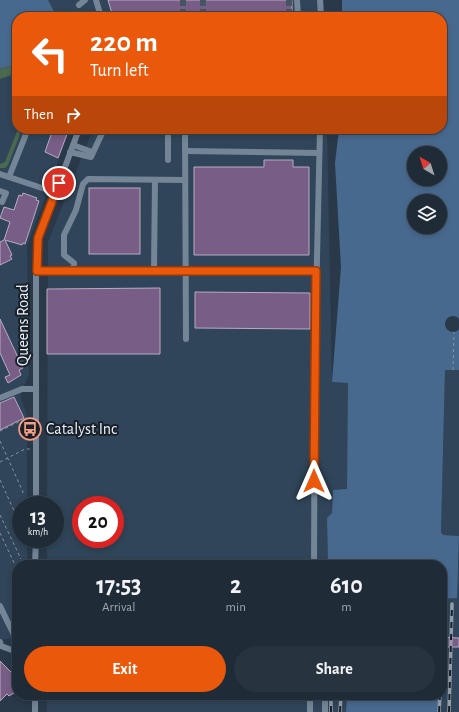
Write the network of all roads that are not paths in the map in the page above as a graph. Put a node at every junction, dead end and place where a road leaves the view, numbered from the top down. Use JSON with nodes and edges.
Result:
{"nodes":[{"id":1,"x":85,"y":0,"type":"edge"},
{"id":2,"x":96,"y":0,"type":"edge"},
{"id":3,"x":297,"y":0,"type":"edge"},
{"id":4,"x":320,"y":0,"type":"edge"},
{"id":5,"x":79,"y":5,"type":"dead end"},
{"id":6,"x":100,"y":12,"type":"edge"},
{"id":7,"x":298,"y":12,"type":"edge"},
{"id":8,"x":321,"y":12,"type":"edge"},
{"id":9,"x":26,"y":134,"type":"edge"},
{"id":10,"x":77,"y":134,"type":"edge"},
{"id":11,"x":101,"y":134,"type":"edge"},
{"id":12,"x":168,"y":134,"type":"edge"},
{"id":13,"x":185,"y":134,"type":"edge"},
{"id":14,"x":320,"y":134,"type":"edge"},
{"id":15,"x":73,"y":145,"type":"junction"},
{"id":16,"x":185,"y":151,"type":"junction"},
{"id":17,"x":70,"y":152,"type":"junction"},
{"id":18,"x":319,"y":153,"type":"junction"},
{"id":19,"x":91,"y":154,"type":"junction"},
{"id":20,"x":168,"y":160,"type":"dead end"},
{"id":21,"x":0,"y":174,"type":"edge"},
{"id":22,"x":9,"y":177,"type":"junction"},
{"id":23,"x":155,"y":180,"type":"junction"},
{"id":24,"x":185,"y":180,"type":"junction"},
{"id":25,"x":0,"y":191,"type":"edge"},
{"id":26,"x":55,"y":194,"type":"junction"},
{"id":27,"x":2,"y":202,"type":"dead end"},
{"id":28,"x":37,"y":271,"type":"junction"},
{"id":29,"x":73,"y":271,"type":"junction"},
{"id":30,"x":154,"y":271,"type":"junction"},
{"id":31,"x":185,"y":271,"type":"junction"},
{"id":32,"x":316,"y":271,"type":"junction"},
{"id":33,"x":186,"y":339,"type":"dead end"},
{"id":34,"x":36,"y":389,"type":"junction"},
{"id":35,"x":0,"y":398,"type":"edge"},
{"id":36,"x":36,"y":496,"type":"edge"},
{"id":37,"x":36,"y":548,"type":"edge"},
{"id":38,"x":36,"y":560,"type":"edge"},
{"id":39,"x":314,"y":560,"type":"edge"},
{"id":40,"x":0,"y":606,"type":"edge"},
{"id":41,"x":12,"y":631,"type":"edge"},
{"id":42,"x":0,"y":645,"type":"edge"},
{"id":43,"x":12,"y":650,"type":"edge"},
{"id":44,"x":35,"y":700,"type":"edge"},
{"id":45,"x":310,"y":700,"type":"edge"},
{"id":46,"x":325,"y":700,"type":"edge"},
{"id":47,"x":35,"y":712,"type":"edge"},
{"id":48,"x":310,"y":712,"type":"edge"},
{"id":49,"x":325,"y":712,"type":"edge"}],
"edges":[{"from":1,"to":5,"type":"street"},
{"from":2,"to":6,"type":"street"},
{"from":3,"to":7,"type":"street"},
{"from":4,"to":8,"type":"street"},
{"from":9,"to":22,"type":"street"},
{"from":10,"to":15,"type":"street","name":"Queens Road"},
{"from":11,"to":19,"type":"street"},
{"from":12,"to":20,"type":"street"},
{"from":13,"to":16,"type":"street"},
{"from":14,"to":18,"type":"street"},
{"from":15,"to":17,"type":"street","name":"Queens Road"},
{"from":15,"to":19,"type":"street"},
{"from":16,"to":18,"type":"street"},
{"from":16,"to":24,"type":"street"},
{"from":17,"to":19,"type":"street"},
{"from":17,"to":26,"type":"street","name":"Queens Road"},
{"from":18,"to":32,"type":"street"},
{"from":21,"to":22,"type":"street"},
{"from":22,"to":26,"type":"street"},
{"from":23,"to":24,"type":"street"},
{"from":23,"to":29,"type":"street"},
{"from":23,"to":30,"type":"street"},
{"from":24,"to":31,"type":"street"},
{"from":25,"to":27,"type":"street"},
{"from":26,"to":28,"type":"street","name":"Queens Road"},
{"from":28,"to":29,"type":"street"},
{"from":28,"to":34,"type":"street","name":"Queens Road"},
{"from":29,"to":30,"type":"street"},
{"from":30,"to":31,"type":"street"},
{"from":31,"to":32,"type":"street"},
{"from":31,"to":33,"type":"street"},
{"from":32,"to":39,"type":"street"},
{"from":34,"to":35,"type":"street"},
{"from":34,"to":36,"type":"street","name":"Queens Road"},
{"from":37,"to":38,"type":"street"},
{"from":40,"to":41,"type":"street"},
{"from":42,"to":43,"type":"street"},
{"from":44,"to":47,"type":"street"},
{"from":45,"to":48,"type":"street"},
{"from":46,"to":49,"type":"street"}]}
